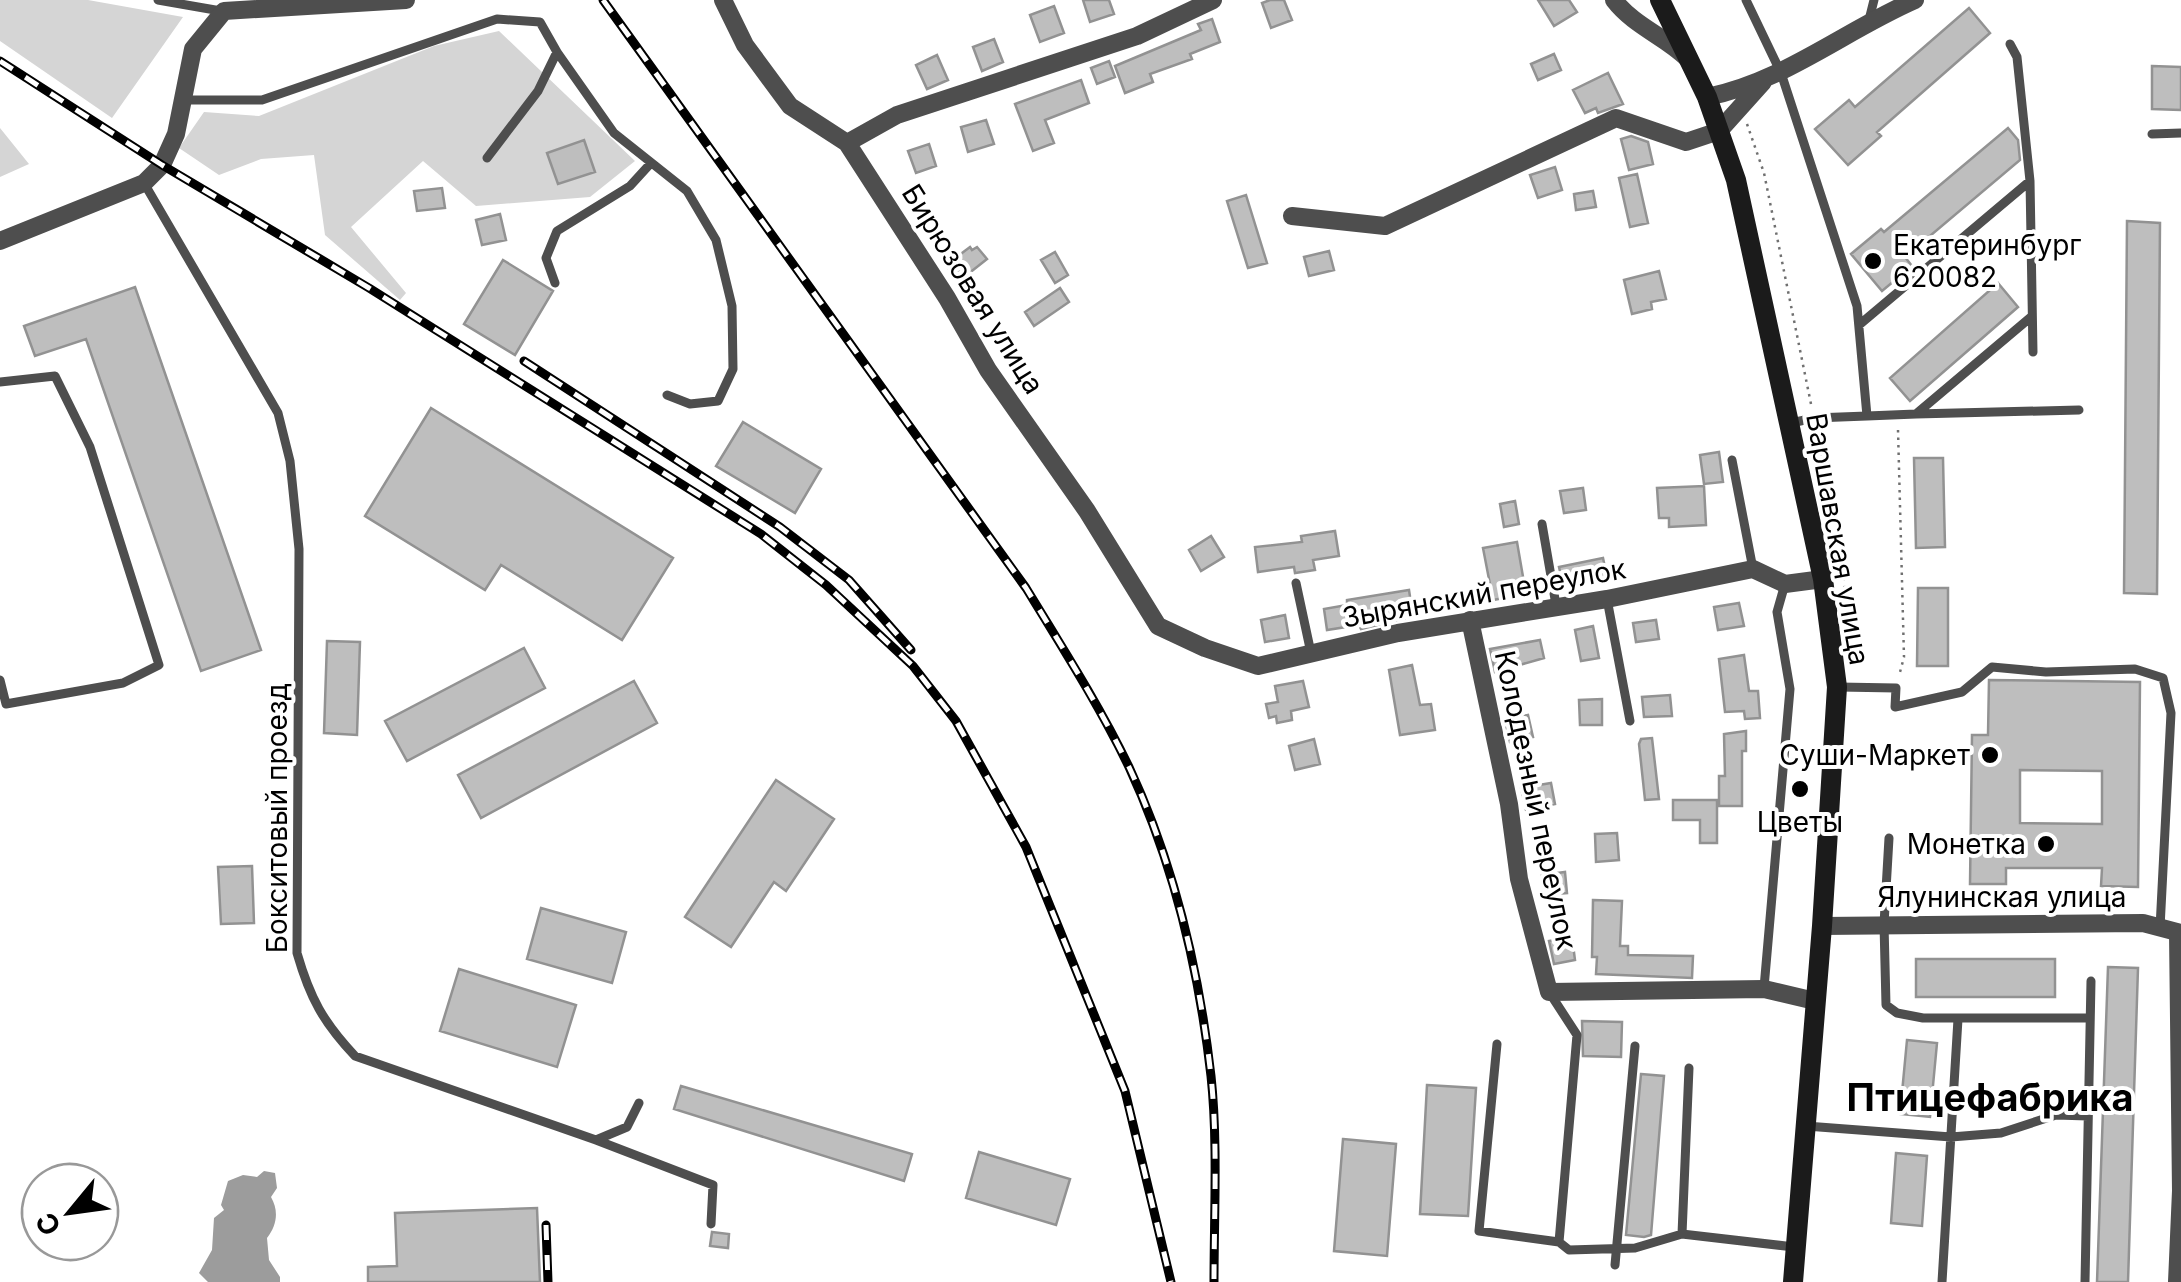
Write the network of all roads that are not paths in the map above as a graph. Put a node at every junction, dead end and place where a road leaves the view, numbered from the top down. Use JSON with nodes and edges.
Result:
{"nodes":[{"id":1,"x":158,"y":0,"type":"edge"},
{"id":2,"x":406,"y":0,"type":"edge"},
{"id":3,"x":723,"y":0,"type":"edge"},
{"id":4,"x":1213,"y":0,"type":"edge"},
{"id":5,"x":1614,"y":0,"type":"edge"},
{"id":6,"x":1649,"y":0,"type":"edge"},
{"id":7,"x":1660,"y":0,"type":"edge"},
{"id":8,"x":1746,"y":0,"type":"edge"},
{"id":9,"x":1874,"y":0,"type":"edge"},
{"id":10,"x":1915,"y":0,"type":"edge"},
{"id":11,"x":224,"y":11,"type":"junction"},
{"id":12,"x":1868,"y":20,"type":"junction"},
{"id":13,"x":1675,"y":36,"type":"junction"},
{"id":14,"x":2010,"y":44,"type":"dead end"},
{"id":15,"x":557,"y":52,"type":"junction"},
{"id":16,"x":1688,"y":59,"type":"junction"},
{"id":17,"x":1781,"y":73,"type":"junction"},
{"id":18,"x":1762,"y":82,"type":"junction"},
{"id":19,"x":1707,"y":97,"type":"junction"},
{"id":20,"x":182,"y":100,"type":"junction"},
{"id":21,"x":1719,"y":131,"type":"junction"},
{"id":22,"x":2181,"y":133,"type":"edge"},
{"id":23,"x":2152,"y":134,"type":"dead end"},
{"id":24,"x":847,"y":142,"type":"junction"},
{"id":25,"x":487,"y":158,"type":"dead end"},
{"id":26,"x":651,"y":163,"type":"junction"},
{"id":27,"x":2030,"y":181,"type":"junction"},
{"id":28,"x":144,"y":182,"type":"junction"},
{"id":29,"x":1292,"y":216,"type":"dead end"},
{"id":30,"x":0,"y":242,"type":"edge"},
{"id":31,"x":555,"y":283,"type":"dead end"},
{"id":32,"x":2031,"y":317,"type":"junction"},
{"id":33,"x":1858,"y":326,"type":"junction"},
{"id":34,"x":2033,"y":352,"type":"dead end"},
{"id":35,"x":0,"y":382,"type":"edge"},
{"id":36,"x":667,"y":396,"type":"dead end"},
{"id":37,"x":2079,"y":410,"type":"dead end"},
{"id":38,"x":1916,"y":414,"type":"junction"},
{"id":39,"x":1867,"y":416,"type":"junction"},
{"id":40,"x":1790,"y":423,"type":"junction"},
{"id":41,"x":1732,"y":460,"type":"dead end"},
{"id":42,"x":1542,"y":524,"type":"dead end"},
{"id":43,"x":1753,"y":568,"type":"junction"},
{"id":44,"x":1823,"y":579,"type":"junction"},
{"id":45,"x":1296,"y":582,"type":"dead end"},
{"id":46,"x":1785,"y":584,"type":"junction"},
{"id":47,"x":1607,"y":599,"type":"junction"},
{"id":48,"x":1556,"y":605,"type":"junction"},
{"id":49,"x":1470,"y":620,"type":"junction"},
{"id":50,"x":1158,"y":626,"type":"joint"},
{"id":51,"x":1311,"y":653,"type":"junction"},
{"id":52,"x":0,"y":680,"type":"edge"},
{"id":53,"x":1836,"y":686,"type":"junction"},
{"id":54,"x":1630,"y":720,"type":"dead end"},
{"id":55,"x":1889,"y":838,"type":"dead end"},
{"id":56,"x":1884,"y":924,"type":"junction"},
{"id":57,"x":1822,"y":926,"type":"junction"},
{"id":58,"x":2173,"y":931,"type":"edge"},
{"id":59,"x":2091,"y":981,"type":"dead end"},
{"id":60,"x":1764,"y":990,"type":"junction"},
{"id":61,"x":1550,"y":992,"type":"junction"},
{"id":62,"x":1814,"y":1001,"type":"junction"},
{"id":63,"x":2090,"y":1018,"type":"junction"},
{"id":64,"x":1958,"y":1020,"type":"junction"},
{"id":65,"x":1497,"y":1044,"type":"dead end"},
{"id":66,"x":1635,"y":1046,"type":"dead end"},
{"id":67,"x":1690,"y":1068,"type":"dead end"},
{"id":68,"x":639,"y":1103,"type":"dead end"},
{"id":69,"x":2088,"y":1116,"type":"junction"},
{"id":70,"x":1804,"y":1126,"type":"junction"},
{"id":71,"x":1951,"y":1137,"type":"junction"},
{"id":72,"x":596,"y":1140,"type":"junction"},
{"id":73,"x":710,"y":1224,"type":"dead end"},
{"id":74,"x":1682,"y":1234,"type":"junction"},
{"id":75,"x":1559,"y":1242,"type":"junction"},
{"id":76,"x":1794,"y":1247,"type":"junction"},
{"id":77,"x":1615,"y":1248,"type":"junction"},
{"id":78,"x":1615,"y":1265,"type":"dead end"},
{"id":79,"x":1793,"y":1282,"type":"edge"},
{"id":80,"x":1942,"y":1282,"type":"edge"},
{"id":81,"x":2084,"y":1282,"type":"edge"},
{"id":82,"x":2177,"y":1282,"type":"edge"}],
"edges":[{"from":1,"to":11,"type":"lane"},
{"from":2,"to":11,"type":"street"},
{"from":3,"to":24,"type":"street","name":"Бирюзовая улица"},
{"from":4,"to":24,"type":"street"},
{"from":5,"to":16,"type":"street","name":"Варшавская улица"},
{"from":6,"to":13,"type":"main road","name":"Варшавская улица"},
{"from":7,"to":13,"type":"main road","name":"Варшавская улица"},
{"from":8,"to":17,"type":"lane"},
{"from":9,"to":12,"type":"lane"},
{"from":10,"to":12,"type":"street"},
{"from":11,"to":20,"type":"street"},
{"from":12,"to":17,"type":"street"},
{"from":13,"to":16,"type":"main road","name":"Варшавская улица"},
{"from":14,"to":27,"type":"lane"},
{"from":15,"to":20,"type":"lane"},
{"from":15,"to":25,"type":"lane"},
{"from":15,"to":26,"type":"lane"},
{"from":16,"to":19,"type":"main road","name":"Варшавская улица"},
{"from":17,"to":18,"type":"street"},
{"from":17,"to":33,"type":"lane"},
{"from":18,"to":19,"type":"street"},
{"from":18,"to":21,"type":"street"},
{"from":19,"to":21,"type":"main road","name":"Варшавская улица"},
{"from":20,"to":28,"type":"street"},
{"from":21,"to":29,"type":"street"},
{"from":21,"to":40,"type":"main road","name":"Варшавская улица"},
{"from":22,"to":23,"type":"lane"},
{"from":24,"to":50,"type":"street","name":"Бирюзовая улица"},
{"from":26,"to":31,"type":"lane"},
{"from":26,"to":36,"type":"lane"},
{"from":27,"to":32,"type":"lane"},
{"from":27,"to":33,"type":"lane"},
{"from":28,"to":30,"type":"street"},
{"from":28,"to":72,"type":"lane","name":"Бокситовый проезд"},
{"from":32,"to":34,"type":"lane"},
{"from":32,"to":38,"type":"lane"},
{"from":33,"to":39,"type":"lane"},
{"from":35,"to":52,"type":"lane"},
{"from":37,"to":38,"type":"lane"},
{"from":38,"to":39,"type":"lane"},
{"from":39,"to":40,"type":"lane"},
{"from":40,"to":44,"type":"main road","name":"Варшавская улица"},
{"from":41,"to":43,"type":"lane"},
{"from":42,"to":48,"type":"lane"},
{"from":43,"to":46,"type":"street"},
{"from":43,"to":47,"type":"street","name":"Зырянский переулок"},
{"from":44,"to":46,"type":"street"},
{"from":44,"to":53,"type":"main road","name":"Варшавская улица"},
{"from":45,"to":51,"type":"lane"},
{"from":46,"to":60,"type":"lane"},
{"from":47,"to":48,"type":"street","name":"Зырянский переулок"},
{"from":47,"to":54,"type":"lane"},
{"from":48,"to":49,"type":"street","name":"Зырянский переулок"},
{"from":49,"to":51,"type":"street","name":"Зырянский переулок"},
{"from":49,"to":61,"type":"street","name":"Колодезный переулок"},
{"from":50,"to":51,"type":"street","name":"Зырянский переулок"},
{"from":53,"to":57,"type":"main road","name":"Варшавская улица"},
{"from":53,"to":58,"type":"lane"},
{"from":55,"to":56,"type":"lane"},
{"from":56,"to":57,"type":"street","name":"Ялунинская улица"},
{"from":56,"to":58,"type":"street","name":"Ялунинская улица"},
{"from":56,"to":64,"type":"lane"},
{"from":57,"to":62,"type":"main road","name":"Варшавская улица"},
{"from":58,"to":82,"type":"street"},
{"from":59,"to":63,"type":"lane"},
{"from":60,"to":61,"type":"street"},
{"from":60,"to":62,"type":"street"},
{"from":61,"to":75,"type":"lane"},
{"from":62,"to":70,"type":"main road","name":"Варшавская улица"},
{"from":63,"to":64,"type":"lane"},
{"from":63,"to":69,"type":"lane"},
{"from":64,"to":71,"type":"lane"},
{"from":65,"to":75,"type":"lane"},
{"from":66,"to":77,"type":"lane"},
{"from":67,"to":74,"type":"lane"},
{"from":68,"to":72,"type":"lane"},
{"from":69,"to":71,"type":"lane"},
{"from":69,"to":81,"type":"lane"},
{"from":70,"to":71,"type":"lane"},
{"from":70,"to":76,"type":"main road","name":"Варшавская улица"},
{"from":71,"to":80,"type":"lane"},
{"from":72,"to":73,"type":"lane","name":"Бокситовый проезд"},
{"from":74,"to":76,"type":"lane"},
{"from":74,"to":77,"type":"lane"},
{"from":75,"to":77,"type":"lane"},
{"from":76,"to":79,"type":"main road","name":"Варшавская улица"},
{"from":77,"to":78,"type":"lane"}]}
